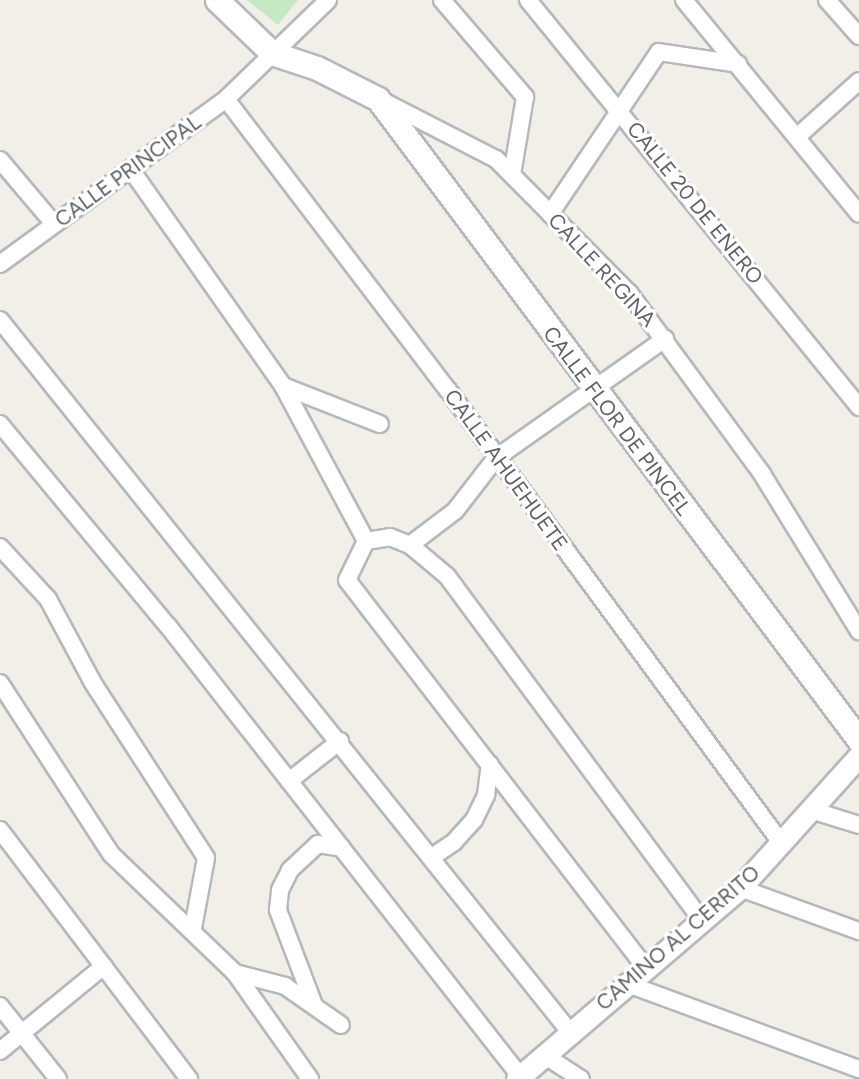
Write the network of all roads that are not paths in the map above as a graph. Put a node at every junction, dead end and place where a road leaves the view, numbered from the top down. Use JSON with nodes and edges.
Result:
{"nodes":[{"id":1,"x":217,"y":0,"type":"edge"},
{"id":2,"x":328,"y":0,"type":"edge"},
{"id":3,"x":442,"y":0,"type":"edge"},
{"id":4,"x":528,"y":0,"type":"edge"},
{"id":5,"x":684,"y":0,"type":"edge"},
{"id":6,"x":828,"y":0,"type":"edge"},
{"id":7,"x":859,"y":36,"type":"edge"},
{"id":8,"x":272,"y":53,"type":"junction"},
{"id":9,"x":738,"y":64,"type":"junction"},
{"id":10,"x":859,"y":81,"type":"edge"},
{"id":11,"x":226,"y":99,"type":"junction"},
{"id":12,"x":378,"y":99,"type":"junction"},
{"id":13,"x":620,"y":109,"type":"junction"},
{"id":14,"x":798,"y":136,"type":"junction"},
{"id":15,"x":0,"y":160,"type":"edge"},
{"id":16,"x":132,"y":171,"type":"junction"},
{"id":17,"x":512,"y":175,"type":"junction"},
{"id":18,"x":550,"y":214,"type":"junction"},
{"id":19,"x":859,"y":214,"type":"edge"},
{"id":20,"x":54,"y":224,"type":"junction"},
{"id":21,"x":0,"y":264,"type":"edge"},
{"id":22,"x":0,"y":320,"type":"edge"},
{"id":23,"x":665,"y":339,"type":"junction"},
{"id":24,"x":283,"y":386,"type":"junction"},
{"id":25,"x":593,"y":390,"type":"junction"},
{"id":26,"x":859,"y":407,"type":"edge"},
{"id":27,"x":0,"y":424,"type":"edge"},
{"id":28,"x":380,"y":424,"type":"dead end"},
{"id":29,"x":496,"y":458,"type":"junction"},
{"id":30,"x":366,"y":541,"type":"junction"},
{"id":31,"x":410,"y":545,"type":"junction"},
{"id":32,"x":0,"y":547,"type":"edge"},
{"id":33,"x":859,"y":631,"type":"edge"},
{"id":34,"x":0,"y":683,"type":"edge"},
{"id":35,"x":859,"y":740,"type":"edge"},
{"id":36,"x":340,"y":741,"type":"junction"},
{"id":37,"x":859,"y":756,"type":"edge"},
{"id":38,"x":489,"y":764,"type":"junction"},
{"id":39,"x":289,"y":781,"type":"junction"},
{"id":40,"x":811,"y":810,"type":"junction"},
{"id":41,"x":859,"y":825,"type":"edge"},
{"id":42,"x":0,"y":830,"type":"edge"},
{"id":43,"x":782,"y":844,"type":"junction"},
{"id":44,"x":342,"y":848,"type":"junction"},
{"id":45,"x":432,"y":858,"type":"junction"},
{"id":46,"x":740,"y":888,"type":"junction"},
{"id":47,"x":702,"y":920,"type":"junction"},
{"id":48,"x":193,"y":928,"type":"junction"},
{"id":49,"x":859,"y":931,"type":"edge"},
{"id":50,"x":104,"y":966,"type":"junction"},
{"id":51,"x":645,"y":967,"type":"junction"},
{"id":52,"x":235,"y":973,"type":"junction"},
{"id":53,"x":625,"y":983,"type":"junction"},
{"id":54,"x":314,"y":1005,"type":"junction"},
{"id":55,"x":0,"y":1006,"type":"edge"},
{"id":56,"x":341,"y":1025,"type":"dead end"},
{"id":57,"x":570,"y":1032,"type":"junction"},
{"id":58,"x":24,"y":1034,"type":"junction"},
{"id":59,"x":0,"y":1051,"type":"edge"},
{"id":60,"x":544,"y":1055,"type":"junction"},
{"id":61,"x":859,"y":1069,"type":"edge"},
{"id":62,"x":518,"y":1078,"type":"edge"},
{"id":63,"x":58,"y":1079,"type":"edge"},
{"id":64,"x":189,"y":1079,"type":"edge"},
{"id":65,"x":310,"y":1079,"type":"edge"},
{"id":66,"x":582,"y":1079,"type":"edge"}],
"edges":[{"from":1,"to":8,"type":"main road"},
{"from":2,"to":8,"type":"street","name":"CALLE PRINCIPAL"},
{"from":3,"to":17,"type":"street"},
{"from":4,"to":13,"type":"street","name":"CALLE 20 DE ENERO"},
{"from":5,"to":9,"type":"street"},
{"from":6,"to":7,"type":"street"},
{"from":8,"to":11,"type":"street","name":"CALLE PRINCIPAL"},
{"from":8,"to":12,"type":"main road","name":"CALLE REGINA"},
{"from":9,"to":13,"type":"street"},
{"from":9,"to":14,"type":"street"},
{"from":10,"to":14,"type":"street"},
{"from":11,"to":16,"type":"street","name":"CALLE PRINCIPAL"},
{"from":11,"to":29,"type":"street","name":"CALLE AHUEHUETE"},
{"from":12,"to":17,"type":"street","name":"CALLE REGINA"},
{"from":12,"to":25,"type":"main road","name":"CALLE FLOR DE PINCEL"},
{"from":13,"to":18,"type":"street"},
{"from":13,"to":26,"type":"street","name":"CALLE 20 DE ENERO"},
{"from":14,"to":19,"type":"street"},
{"from":15,"to":20,"type":"street"},
{"from":16,"to":20,"type":"street","name":"CALLE PRINCIPAL"},
{"from":16,"to":24,"type":"street"},
{"from":17,"to":18,"type":"street","name":"CALLE REGINA"},
{"from":18,"to":23,"type":"street","name":"CALLE REGINA"},
{"from":20,"to":21,"type":"street","name":"CALLE PRINCIPAL"},
{"from":22,"to":36,"type":"street"},
{"from":23,"to":25,"type":"street"},
{"from":23,"to":33,"type":"street","name":"CALLE REGINA"},
{"from":24,"to":28,"type":"street"},
{"from":24,"to":30,"type":"street"},
{"from":25,"to":29,"type":"street"},
{"from":25,"to":35,"type":"main road","name":"CALLE FLOR DE PINCEL"},
{"from":27,"to":39,"type":"street"},
{"from":29,"to":31,"type":"street"},
{"from":29,"to":43,"type":"street","name":"CALLE AHUEHUETE"},
{"from":30,"to":31,"type":"street"},
{"from":30,"to":38,"type":"street"},
{"from":31,"to":47,"type":"street"},
{"from":32,"to":48,"type":"street"},
{"from":34,"to":48,"type":"street"},
{"from":36,"to":39,"type":"street"},
{"from":36,"to":45,"type":"street"},
{"from":37,"to":40,"type":"street","name":"CAMINO AL CERRITO"},
{"from":38,"to":45,"type":"street"},
{"from":38,"to":51,"type":"street"},
{"from":39,"to":44,"type":"street"},
{"from":40,"to":41,"type":"street"},
{"from":40,"to":43,"type":"street","name":"CAMINO AL CERRITO"},
{"from":42,"to":50,"type":"street"},
{"from":43,"to":46,"type":"street","name":"CAMINO AL CERRITO"},
{"from":44,"to":54,"type":"street"},
{"from":44,"to":62,"type":"street"},
{"from":45,"to":57,"type":"street"},
{"from":46,"to":47,"type":"street","name":"CAMINO AL CERRITO"},
{"from":46,"to":49,"type":"street"},
{"from":47,"to":51,"type":"street","name":"CAMINO AL CERRITO"},
{"from":48,"to":52,"type":"street"},
{"from":50,"to":58,"type":"street"},
{"from":50,"to":64,"type":"street"},
{"from":51,"to":53,"type":"street","name":"CAMINO AL CERRITO"},
{"from":52,"to":54,"type":"street"},
{"from":52,"to":65,"type":"street"},
{"from":53,"to":57,"type":"street","name":"CAMINO AL CERRITO"},
{"from":53,"to":61,"type":"street"},
{"from":54,"to":56,"type":"street"},
{"from":55,"to":58,"type":"street"},
{"from":57,"to":60,"type":"street","name":"CAMINO AL CERRITO"},
{"from":58,"to":59,"type":"street"},
{"from":58,"to":63,"type":"street"},
{"from":60,"to":62,"type":"street","name":"CAMINO AL CERRITO"},
{"from":60,"to":66,"type":"street"}]}
